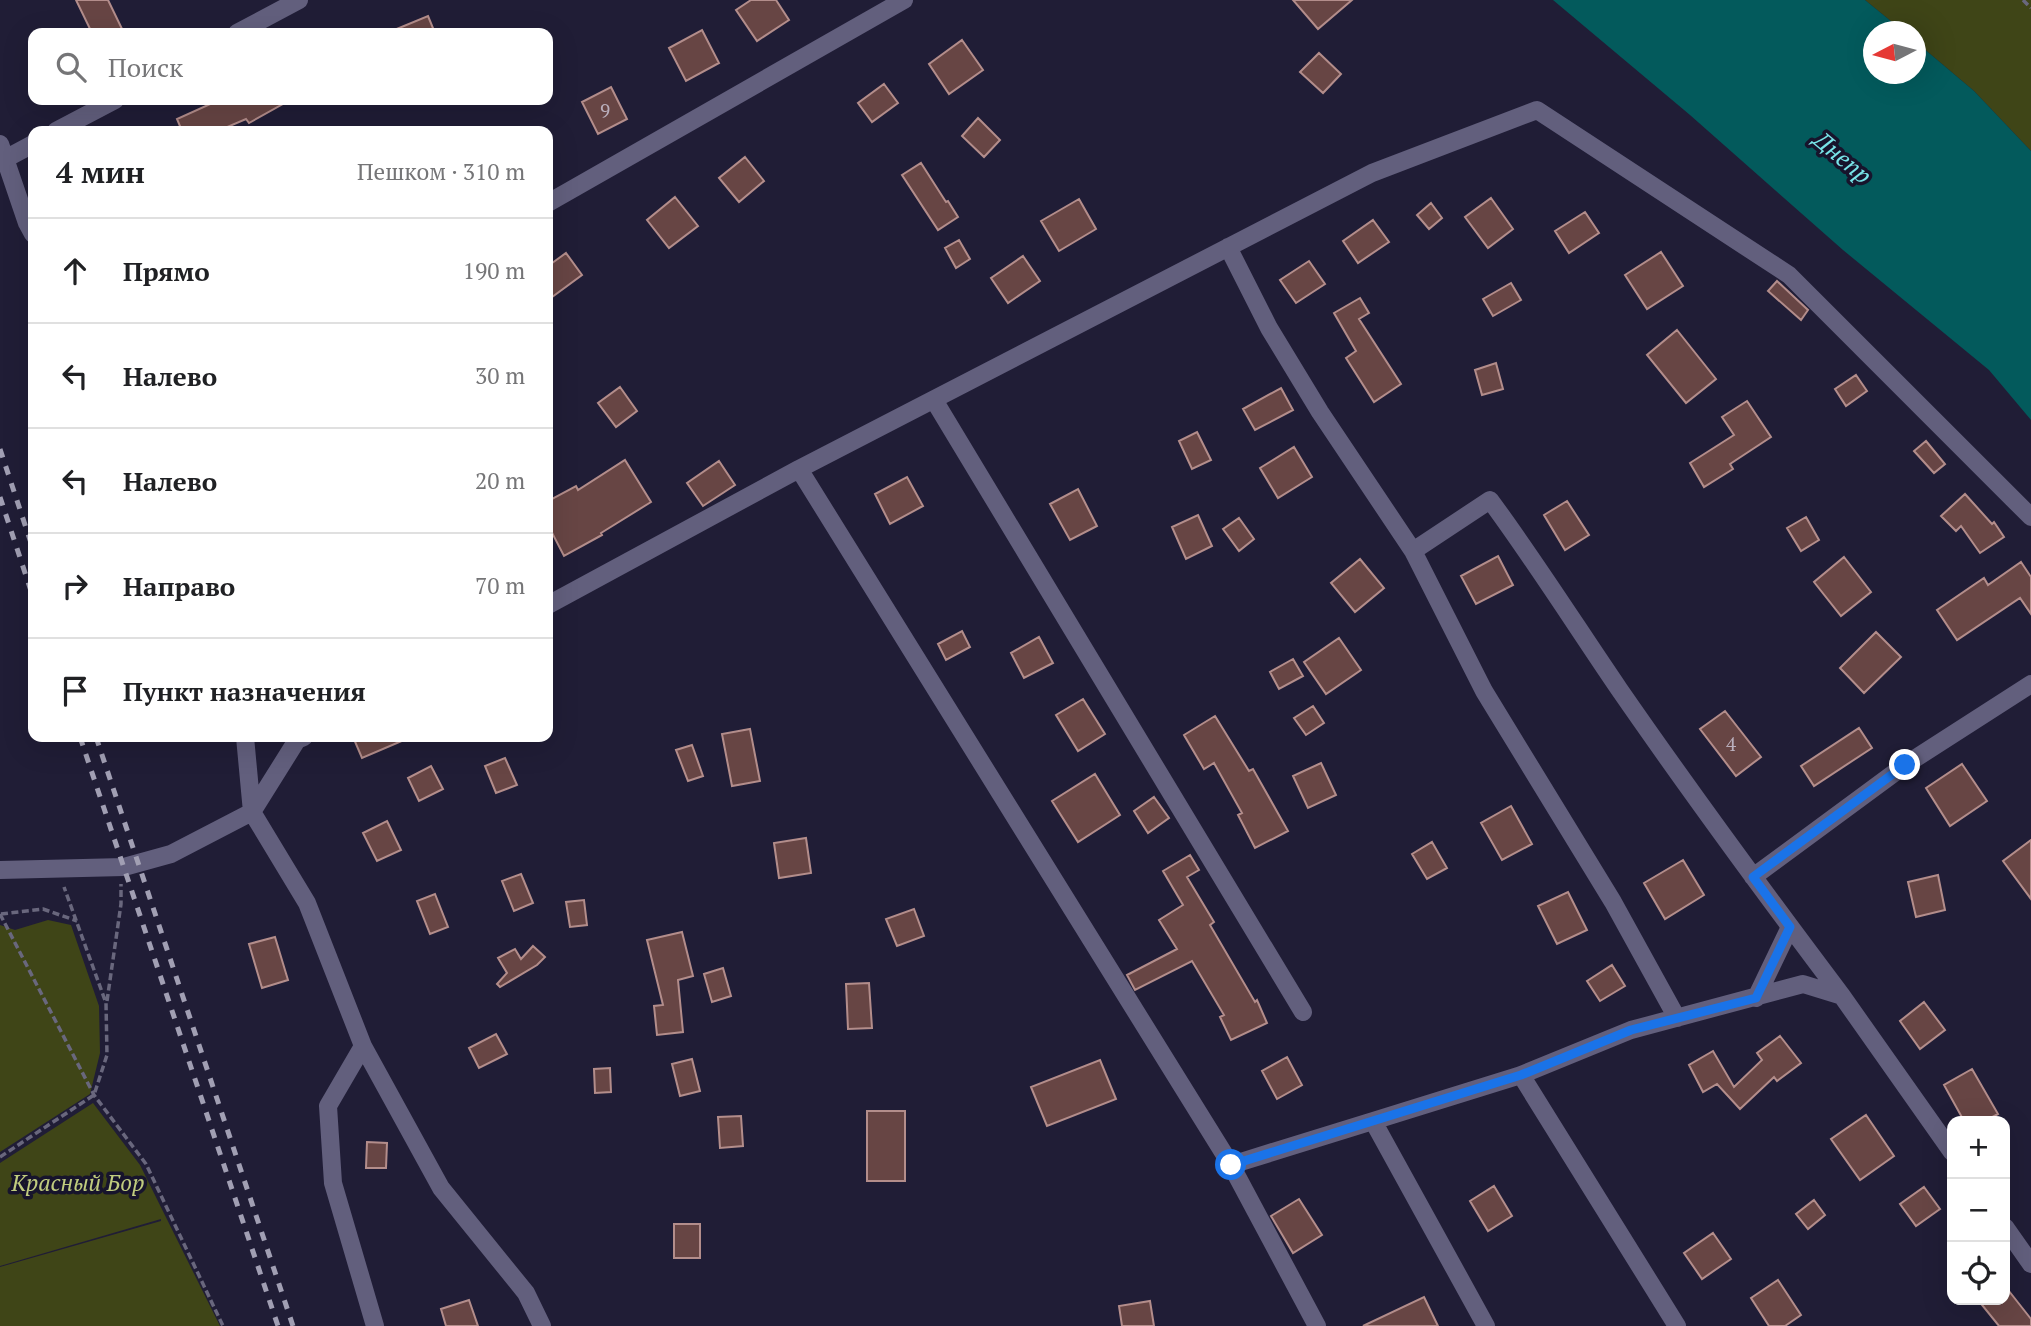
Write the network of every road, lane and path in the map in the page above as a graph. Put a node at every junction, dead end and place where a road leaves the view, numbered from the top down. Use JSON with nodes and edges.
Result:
{"nodes":[{"id":1,"x":299,"y":0,"type":"edge"},
{"id":2,"x":904,"y":0,"type":"edge"},
{"id":3,"x":2023,"y":0,"type":"edge"},
{"id":4,"x":2031,"y":8,"type":"edge"},
{"id":5,"x":246,"y":28,"type":"edge"},
{"id":6,"x":105,"y":105,"type":"edge"},
{"id":7,"x":66,"y":126,"type":"edge"},
{"id":8,"x":28,"y":145,"type":"edge"},
{"id":9,"x":3,"y":151,"type":"edge"},
{"id":10,"x":553,"y":199,"type":"edge"},
{"id":11,"x":28,"y":225,"type":"edge"},
{"id":12,"x":1228,"y":247,"type":"junction"},
{"id":13,"x":933,"y":400,"type":"junction"},
{"id":14,"x":799,"y":469,"type":"junction"},
{"id":15,"x":2031,"y":517,"type":"edge"},
{"id":16,"x":1413,"y":551,"type":"junction"},
{"id":17,"x":553,"y":602,"type":"edge"},
{"id":18,"x":2031,"y":684,"type":"edge"},
{"id":19,"x":245,"y":742,"type":"edge"},
{"id":20,"x":296,"y":742,"type":"edge"},
{"id":21,"x":252,"y":812,"type":"junction"},
{"id":22,"x":120,"y":867,"type":"junction"},
{"id":23,"x":57,"y":868,"type":"junction"},
{"id":24,"x":0,"y":870,"type":"edge"},
{"id":25,"x":1753,"y":877,"type":"junction"},
{"id":26,"x":0,"y":914,"type":"edge"},
{"id":27,"x":77,"y":921,"type":"junction"},
{"id":28,"x":1790,"y":927,"type":"junction"},
{"id":29,"x":1842,"y":996,"type":"junction"},
{"id":30,"x":1756,"y":998,"type":"junction"},
{"id":31,"x":106,"y":1003,"type":"junction"},
{"id":32,"x":1303,"y":1012,"type":"dead end"},
{"id":33,"x":1677,"y":1018,"type":"junction"},
{"id":34,"x":363,"y":1046,"type":"junction"},
{"id":35,"x":1521,"y":1075,"type":"junction"},
{"id":36,"x":94,"y":1095,"type":"junction"},
{"id":37,"x":1373,"y":1121,"type":"junction"},
{"id":38,"x":1947,"y":1145,"type":"edge"},
{"id":39,"x":0,"y":1157,"type":"edge"},
{"id":40,"x":1231,"y":1165,"type":"junction"},
{"id":41,"x":2010,"y":1234,"type":"edge"},
{"id":42,"x":2031,"y":1265,"type":"edge"},
{"id":43,"x":223,"y":1326,"type":"edge"},
{"id":44,"x":375,"y":1326,"type":"edge"},
{"id":45,"x":542,"y":1326,"type":"edge"},
{"id":46,"x":1317,"y":1326,"type":"edge"},
{"id":47,"x":1486,"y":1326,"type":"edge"},
{"id":48,"x":1677,"y":1326,"type":"edge"}],
"edges":[{"from":1,"to":5,"type":"street"},
{"from":2,"to":10,"type":"street"},
{"from":3,"to":4,"type":"path"},
{"from":6,"to":7,"type":"street"},
{"from":8,"to":9,"type":"street"},
{"from":9,"to":11,"type":"street"},
{"from":12,"to":13,"type":"street"},
{"from":12,"to":15,"type":"street"},
{"from":12,"to":16,"type":"street"},
{"from":13,"to":14,"type":"street"},
{"from":13,"to":32,"type":"street"},
{"from":14,"to":17,"type":"street"},
{"from":14,"to":40,"type":"street"},
{"from":16,"to":25,"type":"street"},
{"from":16,"to":33,"type":"street"},
{"from":18,"to":25,"type":"street"},
{"from":19,"to":21,"type":"street"},
{"from":20,"to":21,"type":"street"},
{"from":21,"to":22,"type":"street"},
{"from":21,"to":34,"type":"street"},
{"from":22,"to":23,"type":"street"},
{"from":22,"to":31,"type":"path"},
{"from":23,"to":24,"type":"street"},
{"from":23,"to":27,"type":"path"},
{"from":25,"to":28,"type":"street"},
{"from":26,"to":27,"type":"path"},
{"from":26,"to":36,"type":"path"},
{"from":27,"to":31,"type":"path"},
{"from":28,"to":29,"type":"street"},
{"from":28,"to":30,"type":"street"},
{"from":29,"to":30,"type":"street"},
{"from":29,"to":38,"type":"street"},
{"from":30,"to":33,"type":"street"},
{"from":31,"to":36,"type":"path"},
{"from":33,"to":35,"type":"street"},
{"from":34,"to":44,"type":"street"},
{"from":34,"to":45,"type":"street"},
{"from":35,"to":37,"type":"street"},
{"from":35,"to":48,"type":"street"},
{"from":36,"to":39,"type":"path"},
{"from":36,"to":43,"type":"path"},
{"from":37,"to":40,"type":"street"},
{"from":37,"to":47,"type":"street"},
{"from":40,"to":46,"type":"street"},
{"from":41,"to":42,"type":"street"}]}
